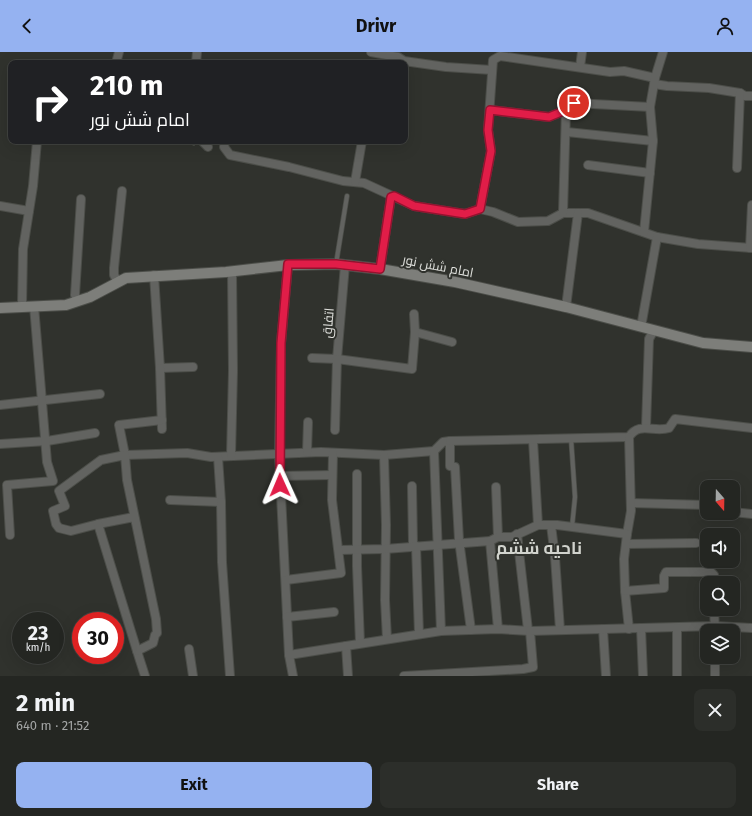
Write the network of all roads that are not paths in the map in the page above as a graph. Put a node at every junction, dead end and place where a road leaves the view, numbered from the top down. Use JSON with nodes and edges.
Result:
{"nodes":[{"id":1,"x":371,"y":52,"type":"edge"},
{"id":2,"x":582,"y":52,"type":"edge"},
{"id":3,"x":664,"y":52,"type":"edge"},
{"id":4,"x":492,"y":56,"type":"edge"},
{"id":5,"x":402,"y":60,"type":"edge"},
{"id":6,"x":408,"y":62,"type":"edge"},
{"id":7,"x":580,"y":67,"type":"junction"},
{"id":8,"x":492,"y":70,"type":"junction"},
{"id":9,"x":655,"y":81,"type":"junction"},
{"id":10,"x":740,"y":93,"type":"junction"},
{"id":11,"x":752,"y":96,"type":"edge"},
{"id":12,"x":650,"y":107,"type":"junction"},
{"id":13,"x":490,"y":110,"type":"junction"},
{"id":14,"x":566,"y":110,"type":"junction"},
{"id":15,"x":567,"y":132,"type":"junction"},
{"id":16,"x":653,"y":141,"type":"junction"},
{"id":17,"x":37,"y":144,"type":"edge"},
{"id":18,"x":224,"y":144,"type":"edge"},
{"id":19,"x":361,"y":144,"type":"edge"},
{"id":20,"x":588,"y":165,"type":"dead end"},
{"id":21,"x":737,"y":168,"type":"dead end"},
{"id":22,"x":650,"y":173,"type":"junction"},
{"id":23,"x":355,"y":182,"type":"junction"},
{"id":24,"x":122,"y":191,"type":"dead end"},
{"id":25,"x":347,"y":196,"type":"dead end"},
{"id":26,"x":391,"y":197,"type":"junction"},
{"id":27,"x":81,"y":199,"type":"dead end"},
{"id":28,"x":752,"y":205,"type":"edge"},
{"id":29,"x":0,"y":206,"type":"edge"},
{"id":30,"x":480,"y":209,"type":"junction"},
{"id":31,"x":29,"y":211,"type":"junction"},
{"id":32,"x":563,"y":213,"type":"junction"},
{"id":33,"x":578,"y":213,"type":"junction"},
{"id":34,"x":644,"y":232,"type":"junction"},
{"id":35,"x":657,"y":237,"type":"junction"},
{"id":36,"x":751,"y":248,"type":"edge"},
{"id":37,"x":288,"y":264,"type":"junction"},
{"id":38,"x":340,"y":265,"type":"junction"},
{"id":39,"x":380,"y":269,"type":"junction"},
{"id":40,"x":232,"y":271,"type":"junction"},
{"id":41,"x":154,"y":275,"type":"junction"},
{"id":42,"x":118,"y":282,"type":"junction"},
{"id":43,"x":78,"y":301,"type":"junction"},
{"id":44,"x":34,"y":306,"type":"junction"},
{"id":45,"x":22,"y":307,"type":"junction"},
{"id":46,"x":566,"y":307,"type":"junction"},
{"id":47,"x":0,"y":308,"type":"edge"},
{"id":48,"x":414,"y":314,"type":"dead end"},
{"id":49,"x":641,"y":327,"type":"junction"},
{"id":50,"x":654,"y":330,"type":"junction"},
{"id":51,"x":415,"y":332,"type":"junction"},
{"id":52,"x":452,"y":342,"type":"dead end"},
{"id":53,"x":752,"y":347,"type":"edge"},
{"id":54,"x":312,"y":358,"type":"dead end"},
{"id":55,"x":337,"y":359,"type":"junction"},
{"id":56,"x":193,"y":367,"type":"dead end"},
{"id":57,"x":160,"y":368,"type":"junction"},
{"id":58,"x":100,"y":394,"type":"dead end"},
{"id":59,"x":42,"y":400,"type":"junction"},
{"id":60,"x":0,"y":405,"type":"edge"},
{"id":61,"x":162,"y":420,"type":"junction"},
{"id":62,"x":308,"y":422,"type":"dead end"},
{"id":63,"x":646,"y":427,"type":"junction"},
{"id":64,"x":752,"y":428,"type":"edge"},
{"id":65,"x":162,"y":430,"type":"dead end"},
{"id":66,"x":335,"y":430,"type":"dead end"},
{"id":67,"x":95,"y":433,"type":"dead end"},
{"id":68,"x":629,"y":437,"type":"junction"},
{"id":69,"x":571,"y":438,"type":"junction"},
{"id":70,"x":533,"y":440,"type":"junction"},
{"id":71,"x":47,"y":441,"type":"junction"},
{"id":72,"x":450,"y":441,"type":"junction"},
{"id":73,"x":0,"y":444,"type":"edge"},
{"id":74,"x":434,"y":450,"type":"junction"},
{"id":75,"x":307,"y":452,"type":"junction"},
{"id":76,"x":333,"y":453,"type":"junction"},
{"id":77,"x":124,"y":455,"type":"junction"},
{"id":78,"x":279,"y":455,"type":"junction"},
{"id":79,"x":384,"y":455,"type":"junction"},
{"id":80,"x":231,"y":456,"type":"junction"},
{"id":81,"x":218,"y":457,"type":"junction"},
{"id":82,"x":357,"y":474,"type":"dead end"},
{"id":83,"x":332,"y":475,"type":"junction"},
{"id":84,"x":280,"y":476,"type":"junction"},
{"id":85,"x":412,"y":486,"type":"dead end"},
{"id":86,"x":496,"y":486,"type":"dead end"},
{"id":87,"x":170,"y":500,"type":"dead end"},
{"id":88,"x":221,"y":502,"type":"junction"},
{"id":89,"x":631,"y":503,"type":"junction"},
{"id":90,"x":700,"y":505,"type":"edge"},
{"id":91,"x":740,"y":513,"type":"edge"},
{"id":92,"x":752,"y":514,"type":"edge"},
{"id":93,"x":134,"y":518,"type":"junction"},
{"id":94,"x":98,"y":524,"type":"junction"},
{"id":95,"x":538,"y":525,"type":"junction"},
{"id":96,"x":551,"y":525,"type":"junction"},
{"id":97,"x":572,"y":527,"type":"junction"},
{"id":98,"x":517,"y":534,"type":"junction"},
{"id":99,"x":627,"y":534,"type":"junction"},
{"id":100,"x":10,"y":535,"type":"dead end"},
{"id":101,"x":498,"y":538,"type":"junction"},
{"id":102,"x":490,"y":541,"type":"junction"},
{"id":103,"x":460,"y":543,"type":"junction"},
{"id":104,"x":696,"y":543,"type":"dead end"},
{"id":105,"x":626,"y":544,"type":"junction"},
{"id":106,"x":438,"y":545,"type":"junction"},
{"id":107,"x":416,"y":546,"type":"junction"},
{"id":108,"x":358,"y":549,"type":"junction"},
{"id":109,"x":385,"y":549,"type":"junction"},
{"id":110,"x":339,"y":550,"type":"junction"},
{"id":111,"x":714,"y":576,"type":"edge"},
{"id":112,"x":286,"y":580,"type":"junction"},
{"id":113,"x":625,"y":591,"type":"junction"},
{"id":114,"x":334,"y":612,"type":"dead end"},
{"id":115,"x":287,"y":617,"type":"junction"},
{"id":116,"x":641,"y":628,"type":"junction"},
{"id":117,"x":677,"y":628,"type":"junction"},
{"id":118,"x":740,"y":628,"type":"edge"},
{"id":119,"x":752,"y":628,"type":"edge"},
{"id":120,"x":498,"y":629,"type":"junction"},
{"id":121,"x":603,"y":629,"type":"junction"},
{"id":122,"x":629,"y":629,"type":"junction"},
{"id":123,"x":700,"y":629,"type":"edge"},
{"id":124,"x":471,"y":630,"type":"junction"},
{"id":125,"x":529,"y":630,"type":"junction"},
{"id":126,"x":560,"y":630,"type":"junction"},
{"id":127,"x":441,"y":631,"type":"junction"},
{"id":128,"x":419,"y":634,"type":"junction"},
{"id":129,"x":387,"y":639,"type":"junction"},
{"id":130,"x":360,"y":643,"type":"junction"},
{"id":131,"x":346,"y":646,"type":"junction"},
{"id":132,"x":189,"y":649,"type":"dead end"},
{"id":133,"x":137,"y":651,"type":"junction"},
{"id":134,"x":289,"y":655,"type":"junction"},
{"id":135,"x":715,"y":664,"type":"edge"},
{"id":136,"x":524,"y":672,"type":"edge"},
{"id":137,"x":442,"y":675,"type":"edge"},
{"id":138,"x":145,"y":676,"type":"edge"},
{"id":139,"x":193,"y":676,"type":"edge"},
{"id":140,"x":230,"y":676,"type":"edge"},
{"id":141,"x":293,"y":676,"type":"edge"},
{"id":142,"x":348,"y":676,"type":"edge"},
{"id":143,"x":404,"y":676,"type":"edge"},
{"id":144,"x":606,"y":676,"type":"edge"},
{"id":145,"x":643,"y":676,"type":"edge"},
{"id":146,"x":677,"y":676,"type":"edge"},
{"id":147,"x":715,"y":676,"type":"edge"}],
"edges":[{"from":1,"to":5,"type":"street"},
{"from":2,"to":7,"type":"street"},
{"from":3,"to":9,"type":"street"},
{"from":4,"to":7,"type":"street"},
{"from":4,"to":8,"type":"street"},
{"from":6,"to":8,"type":"street"},
{"from":7,"to":9,"type":"street"},
{"from":8,"to":13,"type":"street"},
{"from":9,"to":10,"type":"street"},
{"from":9,"to":12,"type":"street"},
{"from":10,"to":11,"type":"street"},
{"from":10,"to":21,"type":"street"},
{"from":12,"to":14,"type":"street"},
{"from":12,"to":16,"type":"street"},
{"from":13,"to":14,"type":"street"},
{"from":13,"to":30,"type":"street"},
{"from":14,"to":15,"type":"street"},
{"from":15,"to":16,"type":"street"},
{"from":15,"to":32,"type":"street"},
{"from":16,"to":22,"type":"street"},
{"from":17,"to":31,"type":"street"},
{"from":18,"to":23,"type":"street"},
{"from":19,"to":23,"type":"street"},
{"from":20,"to":22,"type":"street"},
{"from":22,"to":34,"type":"street"},
{"from":23,"to":26,"type":"street"},
{"from":24,"to":42,"type":"street"},
{"from":25,"to":38,"type":"lane"},
{"from":26,"to":30,"type":"street"},
{"from":26,"to":39,"type":"street"},
{"from":27,"to":43,"type":"street"},
{"from":28,"to":36,"type":"street"},
{"from":29,"to":31,"type":"street"},
{"from":30,"to":32,"type":"street"},
{"from":31,"to":45,"type":"street"},
{"from":32,"to":33,"type":"street"},
{"from":33,"to":34,"type":"street"},
{"from":33,"to":46,"type":"street"},
{"from":34,"to":35,"type":"street"},
{"from":35,"to":36,"type":"street"},
{"from":35,"to":49,"type":"street"},
{"from":37,"to":38,"type":"street","name":"امام شش نور"},
{"from":37,"to":40,"type":"street","name":"امام شش نور"},
{"from":37,"to":78,"type":"street"},
{"from":38,"to":39,"type":"street","name":"امام شش نور"},
{"from":38,"to":55,"type":"street","name":"اتفاق"},
{"from":39,"to":46,"type":"street","name":"امام شش نور"},
{"from":40,"to":41,"type":"street","name":"امام شش نور"},
{"from":40,"to":80,"type":"street"},
{"from":41,"to":42,"type":"street","name":"امام شش نور"},
{"from":41,"to":57,"type":"street"},
{"from":42,"to":43,"type":"street","name":"امام شش نور"},
{"from":43,"to":44,"type":"street","name":"امام شش نور"},
{"from":44,"to":45,"type":"street","name":"امام شش نور"},
{"from":44,"to":59,"type":"street"},
{"from":45,"to":47,"type":"street","name":"امام شش نور"},
{"from":46,"to":49,"type":"street","name":"امام شش نور"},
{"from":48,"to":51,"type":"street"},
{"from":49,"to":50,"type":"street","name":"امام شش نور"},
{"from":50,"to":53,"type":"street","name":"امام شش نور"},
{"from":50,"to":63,"type":"street"},
{"from":51,"to":52,"type":"street"},
{"from":51,"to":55,"type":"street"},
{"from":54,"to":55,"type":"street"},
{"from":55,"to":66,"type":"street","name":"اتفاق"},
{"from":56,"to":57,"type":"street"},
{"from":57,"to":61,"type":"street"},
{"from":58,"to":59,"type":"street"},
{"from":59,"to":60,"type":"street"},
{"from":59,"to":71,"type":"street"},
{"from":61,"to":65,"type":"street"},
{"from":61,"to":77,"type":"street"},
{"from":62,"to":75,"type":"street"},
{"from":63,"to":64,"type":"street"},
{"from":63,"to":68,"type":"street"},
{"from":67,"to":71,"type":"street"},
{"from":68,"to":69,"type":"street"},
{"from":68,"to":89,"type":"street"},
{"from":69,"to":70,"type":"street"},
{"from":69,"to":97,"type":"lane"},
{"from":70,"to":72,"type":"street"},
{"from":70,"to":95,"type":"street"},
{"from":71,"to":73,"type":"street"},
{"from":71,"to":100,"type":"street"},
{"from":72,"to":74,"type":"street"},
{"from":72,"to":103,"type":"street"},
{"from":74,"to":79,"type":"street"},
{"from":74,"to":106,"type":"street"},
{"from":75,"to":76,"type":"street"},
{"from":75,"to":78,"type":"street"},
{"from":76,"to":79,"type":"street"},
{"from":76,"to":83,"type":"street"},
{"from":77,"to":81,"type":"street"},
{"from":77,"to":93,"type":"street"},
{"from":77,"to":94,"type":"street"},
{"from":78,"to":80,"type":"street"},
{"from":78,"to":84,"type":"street"},
{"from":79,"to":109,"type":"street"},
{"from":80,"to":81,"type":"street"},
{"from":81,"to":88,"type":"street"},
{"from":82,"to":108,"type":"street"},
{"from":83,"to":84,"type":"street"},
{"from":83,"to":110,"type":"street"},
{"from":84,"to":112,"type":"street"},
{"from":85,"to":107,"type":"street"},
{"from":86,"to":101,"type":"street"},
{"from":87,"to":88,"type":"street"},
{"from":88,"to":140,"type":"street"},
{"from":89,"to":90,"type":"street"},
{"from":89,"to":99,"type":"street"},
{"from":91,"to":92,"type":"street"},
{"from":93,"to":94,"type":"street"},
{"from":93,"to":133,"type":"street"},
{"from":94,"to":133,"type":"street"},
{"from":95,"to":96,"type":"street"},
{"from":95,"to":98,"type":"street"},
{"from":96,"to":97,"type":"street"},
{"from":96,"to":126,"type":"street"},
{"from":97,"to":99,"type":"street"},
{"from":98,"to":101,"type":"street"},
{"from":98,"to":125,"type":"street"},
{"from":99,"to":105,"type":"street"},
{"from":101,"to":102,"type":"street"},
{"from":102,"to":103,"type":"street"},
{"from":102,"to":120,"type":"street"},
{"from":103,"to":106,"type":"street"},
{"from":103,"to":124,"type":"street"},
{"from":104,"to":105,"type":"street"},
{"from":105,"to":113,"type":"street"},
{"from":106,"to":107,"type":"street"},
{"from":106,"to":127,"type":"street"},
{"from":107,"to":109,"type":"street"},
{"from":107,"to":128,"type":"street"},
{"from":108,"to":109,"type":"street"},
{"from":108,"to":110,"type":"street"},
{"from":108,"to":130,"type":"street"},
{"from":109,"to":129,"type":"street"},
{"from":110,"to":112,"type":"street"},
{"from":111,"to":113,"type":"street"},
{"from":112,"to":115,"type":"street"},
{"from":113,"to":122,"type":"street"},
{"from":114,"to":115,"type":"street"},
{"from":115,"to":134,"type":"street"},
{"from":116,"to":117,"type":"street"},
{"from":116,"to":122,"type":"street"},
{"from":116,"to":145,"type":"street"},
{"from":117,"to":123,"type":"street"},
{"from":117,"to":146,"type":"street"},
{"from":118,"to":119,"type":"street"},
{"from":120,"to":124,"type":"street"},
{"from":120,"to":125,"type":"street"},
{"from":121,"to":122,"type":"street"},
{"from":121,"to":126,"type":"street"},
{"from":121,"to":144,"type":"street"},
{"from":124,"to":127,"type":"street"},
{"from":125,"to":126,"type":"street"},
{"from":125,"to":136,"type":"street"},
{"from":127,"to":128,"type":"street"},
{"from":128,"to":129,"type":"street"},
{"from":129,"to":130,"type":"street"},
{"from":130,"to":131,"type":"street"},
{"from":131,"to":134,"type":"street"},
{"from":131,"to":142,"type":"street"},
{"from":132,"to":139,"type":"street"},
{"from":133,"to":138,"type":"street"},
{"from":134,"to":141,"type":"street"},
{"from":135,"to":147,"type":"street"},
{"from":136,"to":137,"type":"street"},
{"from":137,"to":143,"type":"street"}]}
